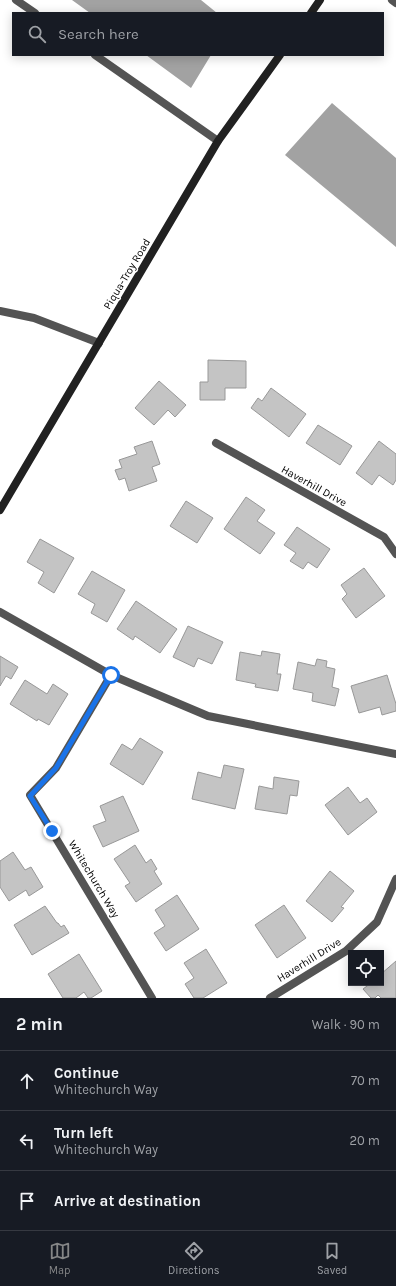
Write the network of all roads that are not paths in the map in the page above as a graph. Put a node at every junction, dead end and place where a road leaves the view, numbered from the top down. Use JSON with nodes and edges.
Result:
{"nodes":[{"id":1,"x":16,"y":0,"type":"edge"},
{"id":2,"x":320,"y":0,"type":"edge"},
{"id":3,"x":392,"y":0,"type":"edge"},
{"id":4,"x":396,"y":3,"type":"edge"},
{"id":5,"x":34,"y":12,"type":"edge"},
{"id":6,"x":312,"y":12,"type":"edge"},
{"id":7,"x":96,"y":56,"type":"edge"},
{"id":8,"x":279,"y":56,"type":"edge"},
{"id":9,"x":218,"y":141,"type":"junction"},
{"id":10,"x":0,"y":310,"type":"edge"},
{"id":11,"x":99,"y":343,"type":"junction"},
{"id":12,"x":216,"y":443,"type":"dead end"},
{"id":13,"x":0,"y":510,"type":"edge"},
{"id":14,"x":396,"y":554,"type":"edge"},
{"id":15,"x":0,"y":612,"type":"edge"},
{"id":16,"x":111,"y":675,"type":"junction"},
{"id":17,"x":396,"y":754,"type":"edge"},
{"id":18,"x":396,"y":879,"type":"edge"},
{"id":19,"x":152,"y":998,"type":"edge"},
{"id":20,"x":270,"y":998,"type":"edge"}],
"edges":[{"from":1,"to":5,"type":"street"},
{"from":2,"to":6,"type":"street"},
{"from":3,"to":4,"type":"street"},
{"from":7,"to":9,"type":"street"},
{"from":8,"to":9,"type":"street","name":"Piqua-Troy Road"},
{"from":9,"to":11,"type":"street","name":"Piqua-Troy Road"},
{"from":10,"to":11,"type":"street"},
{"from":11,"to":13,"type":"street","name":"Piqua-Troy Road"},
{"from":12,"to":14,"type":"street","name":"Haverhill Drive"},
{"from":15,"to":16,"type":"street"},
{"from":16,"to":17,"type":"street"},
{"from":16,"to":19,"type":"street","name":"Whitechurch Way"},
{"from":18,"to":20,"type":"street","name":"Haverhill Drive"}]}
